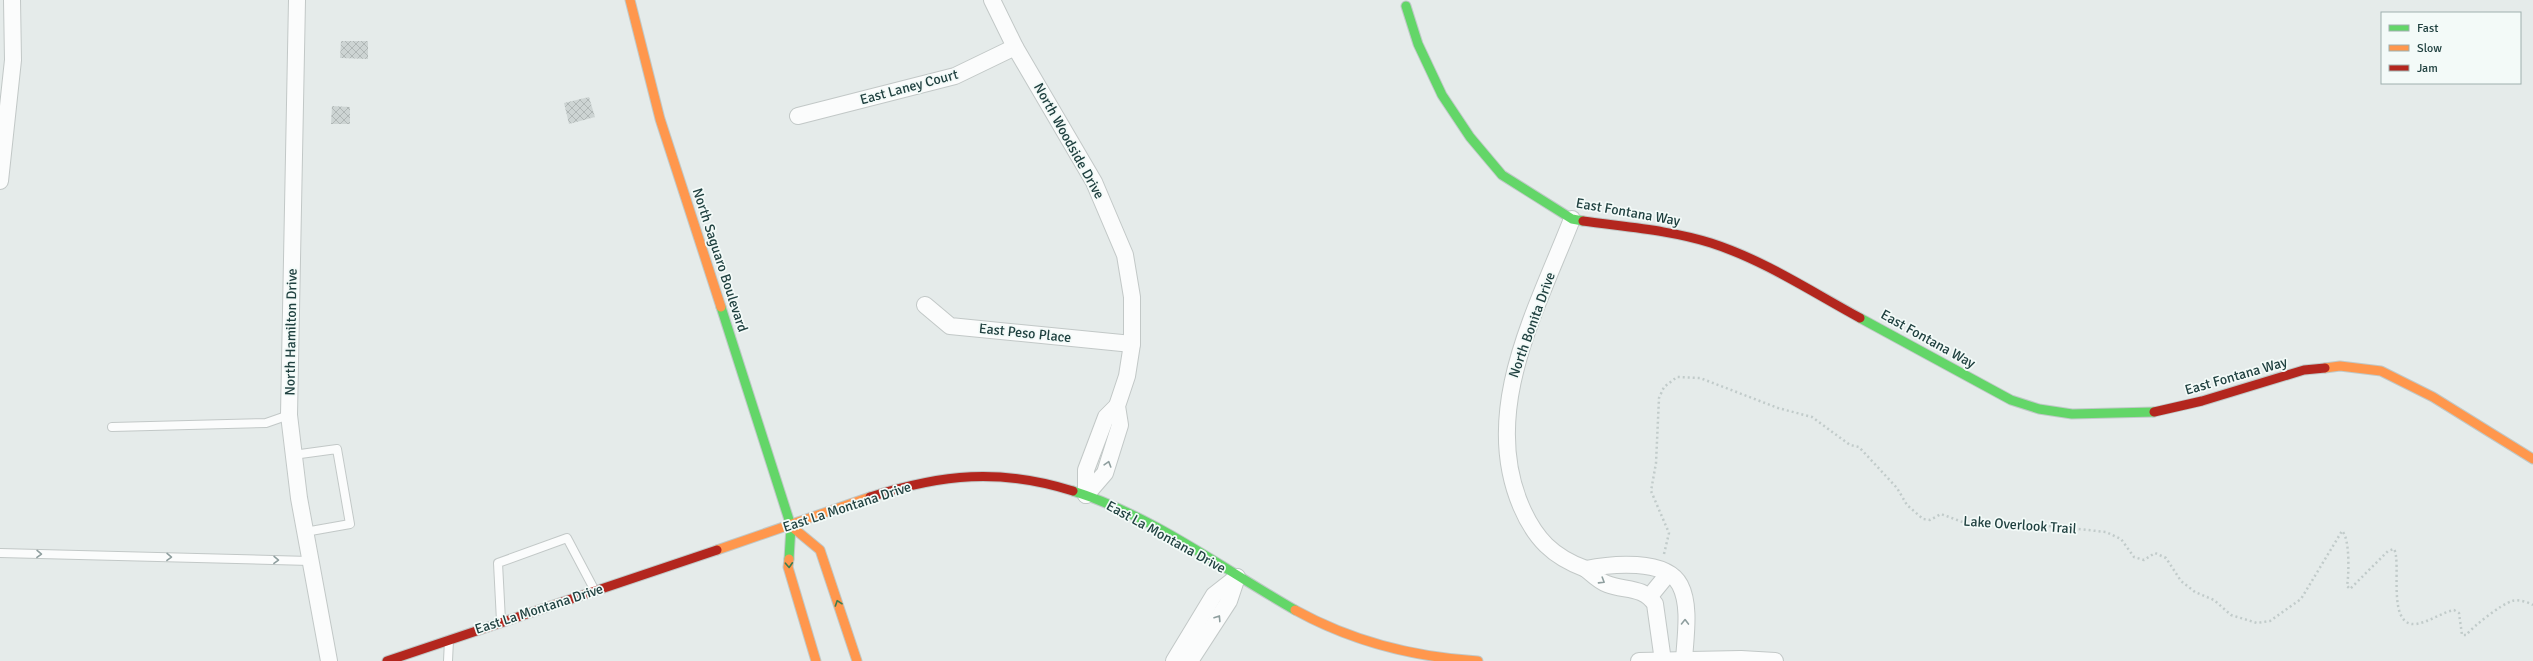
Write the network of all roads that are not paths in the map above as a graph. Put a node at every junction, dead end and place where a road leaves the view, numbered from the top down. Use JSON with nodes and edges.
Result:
{"nodes":[{"id":1,"x":12,"y":0,"type":"edge"},
{"id":2,"x":297,"y":0,"type":"edge"},
{"id":3,"x":630,"y":0,"type":"edge"},
{"id":4,"x":992,"y":0,"type":"edge"},
{"id":5,"x":1406,"y":6,"type":"dead end"},
{"id":6,"x":1015,"y":47,"type":"junction"},
{"id":7,"x":798,"y":116,"type":"dead end"},
{"id":8,"x":0,"y":181,"type":"edge"},
{"id":9,"x":1572,"y":219,"type":"junction"},
{"id":10,"x":925,"y":305,"type":"dead end"},
{"id":11,"x":1132,"y":344,"type":"junction"},
{"id":12,"x":288,"y":415,"type":"junction"},
{"id":13,"x":112,"y":427,"type":"dead end"},
{"id":14,"x":294,"y":454,"type":"junction"},
{"id":15,"x":2533,"y":459,"type":"edge"},
{"id":16,"x":1086,"y":495,"type":"junction"},
{"id":17,"x":791,"y":526,"type":"junction"},
{"id":18,"x":305,"y":532,"type":"junction"},
{"id":19,"x":0,"y":553,"type":"edge"},
{"id":20,"x":310,"y":561,"type":"junction"},
{"id":21,"x":1586,"y":570,"type":"junction"},
{"id":22,"x":1662,"y":571,"type":"junction"},
{"id":23,"x":1237,"y":577,"type":"junction"},
{"id":24,"x":594,"y":590,"type":"junction"},
{"id":25,"x":1650,"y":596,"type":"junction"},
{"id":26,"x":501,"y":621,"type":"junction"},
{"id":27,"x":449,"y":639,"type":"junction"},
{"id":28,"x":329,"y":661,"type":"edge"},
{"id":29,"x":387,"y":661,"type":"edge"},
{"id":30,"x":448,"y":661,"type":"edge"},
{"id":31,"x":816,"y":661,"type":"edge"},
{"id":32,"x":857,"y":661,"type":"edge"},
{"id":33,"x":1174,"y":661,"type":"edge"},
{"id":34,"x":1190,"y":661,"type":"edge"},
{"id":35,"x":1478,"y":661,"type":"edge"},
{"id":36,"x":1639,"y":661,"type":"edge"},
{"id":37,"x":1674,"y":661,"type":"edge"},
{"id":38,"x":1775,"y":661,"type":"edge"}],
"edges":[{"from":1,"to":8,"type":"street"},
{"from":2,"to":12,"type":"street","name":"North Hamilton Drive"},
{"from":3,"to":17,"type":"street","name":"North Saguaro Boulevard"},
{"from":4,"to":6,"type":"street","name":"North Woodside Drive"},
{"from":5,"to":9,"type":"street","name":"East Fontana Way"},
{"from":6,"to":7,"type":"street","name":"East Laney Court"},
{"from":6,"to":11,"type":"street","name":"North Woodside Drive"},
{"from":9,"to":15,"type":"street","name":"East Fontana Way"},
{"from":9,"to":21,"type":"street","name":"North Bonita Drive"},
{"from":10,"to":11,"type":"street","name":"East Peso Place"},
{"from":11,"to":16,"type":"street","name":"North Woodside Drive"},
{"from":12,"to":13,"type":"lane"},
{"from":12,"to":14,"type":"street","name":"North Hamilton Drive"},
{"from":14,"to":18,"type":"street","name":"North Hamilton Drive"},
{"from":14,"to":18,"type":"lane"},
{"from":16,"to":17,"type":"street","name":"East La Montana Drive"},
{"from":16,"to":23,"type":"street","name":"East La Montana Drive"},
{"from":17,"to":24,"type":"street","name":"East La Montana Drive"},
{"from":17,"to":31,"type":"street","name":"North Saguaro Boulevard","one_way":true},
{"from":32,"to":17,"type":"street","one_way":true},
{"from":18,"to":20,"type":"street","name":"North Hamilton Drive"},
{"from":19,"to":20,"type":"lane","one_way":true},
{"from":20,"to":28,"type":"street","name":"North Hamilton Drive"},
{"from":21,"to":22,"type":"street"},
{"from":21,"to":25,"type":"street","name":"North Bonita Drive","one_way":true},
{"from":22,"to":25,"type":"street"},
{"from":37,"to":22,"type":"street","one_way":true},
{"from":23,"to":33,"type":"street"},
{"from":34,"to":23,"type":"street","one_way":true},
{"from":23,"to":35,"type":"street","name":"East La Montana Drive"},
{"from":24,"to":26,"type":"street","name":"East La Montana Drive"},
{"from":24,"to":26,"type":"lane"},
{"from":25,"to":37,"type":"street"},
{"from":26,"to":27,"type":"street","name":"East La Montana Drive"},
{"from":27,"to":29,"type":"street","name":"East La Montana Drive"},
{"from":27,"to":30,"type":"lane"},
{"from":36,"to":37,"type":"street"},
{"from":37,"to":38,"type":"street"}]}
